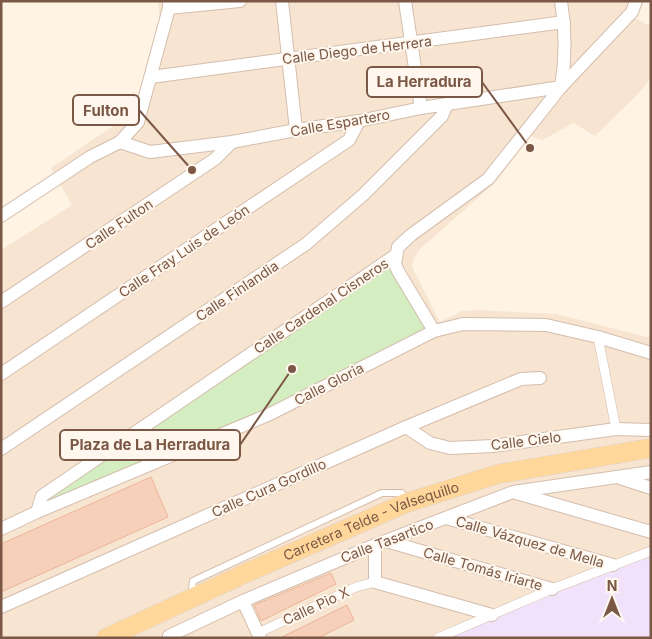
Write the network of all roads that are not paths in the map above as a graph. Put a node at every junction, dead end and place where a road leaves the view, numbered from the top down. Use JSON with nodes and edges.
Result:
{"nodes":[{"id":1,"x":240,"y":1,"type":"edge"},
{"id":2,"x":282,"y":1,"type":"edge"},
{"id":3,"x":405,"y":1,"type":"edge"},
{"id":4,"x":561,"y":1,"type":"edge"},
{"id":5,"x":636,"y":1,"type":"edge"},
{"id":6,"x":169,"y":4,"type":"edge"},
{"id":7,"x":564,"y":22,"type":"junction"},
{"id":8,"x":412,"y":43,"type":"junction"},
{"id":9,"x":288,"y":58,"type":"junction"},
{"id":10,"x":150,"y":77,"type":"junction"},
{"id":11,"x":560,"y":87,"type":"junction"},
{"id":12,"x":447,"y":104,"type":"junction"},
{"id":13,"x":421,"y":108,"type":"junction"},
{"id":14,"x":359,"y":121,"type":"junction"},
{"id":15,"x":296,"y":130,"type":"junction"},
{"id":16,"x":120,"y":142,"type":"junction"},
{"id":17,"x":232,"y":142,"type":"junction"},
{"id":18,"x":1,"y":216,"type":"edge"},
{"id":19,"x":396,"y":255,"type":"junction"},
{"id":20,"x":1,"y":302,"type":"edge"},
{"id":21,"x":434,"y":331,"type":"junction"},
{"id":22,"x":598,"y":338,"type":"junction"},
{"id":23,"x":651,"y":353,"type":"edge"},
{"id":24,"x":1,"y":374,"type":"edge"},
{"id":25,"x":540,"y":378,"type":"dead end"},
{"id":26,"x":406,"y":427,"type":"junction"},
{"id":27,"x":616,"y":429,"type":"junction"},
{"id":28,"x":651,"y":430,"type":"edge"},
{"id":29,"x":651,"y":448,"type":"edge"},
{"id":30,"x":1,"y":449,"type":"edge"},
{"id":31,"x":651,"y":472,"type":"edge"},
{"id":32,"x":615,"y":476,"type":"junction"},
{"id":33,"x":651,"y":488,"type":"edge"},
{"id":34,"x":513,"y":492,"type":"junction"},
{"id":35,"x":37,"y":512,"type":"junction"},
{"id":36,"x":446,"y":518,"type":"junction"},
{"id":37,"x":1,"y":529,"type":"edge"},
{"id":38,"x":651,"y":532,"type":"edge"},
{"id":39,"x":380,"y":543,"type":"junction"},
{"id":40,"x":651,"y":551,"type":"edge"},
{"id":41,"x":614,"y":565,"type":"junction"},
{"id":42,"x":375,"y":582,"type":"junction"},
{"id":43,"x":552,"y":589,"type":"junction"},
{"id":44,"x":243,"y":601,"type":"junction"},
{"id":45,"x":1,"y":606,"type":"edge"},
{"id":46,"x":492,"y":615,"type":"junction"},
{"id":47,"x":259,"y":635,"type":"edge"},
{"id":48,"x":170,"y":637,"type":"edge"},
{"id":49,"x":106,"y":638,"type":"edge"},
{"id":50,"x":438,"y":638,"type":"edge"}],
"edges":[{"from":1,"to":6,"type":"street"},
{"from":2,"to":9,"type":"street"},
{"from":3,"to":8,"type":"street"},
{"from":4,"to":7,"type":"street"},
{"from":5,"to":11,"type":"street","name":"Calle Cardenal Cisneros"},
{"from":6,"to":10,"type":"street"},
{"from":7,"to":8,"type":"street","name":"Calle Diego de Herrera"},
{"from":7,"to":11,"type":"street"},
{"from":8,"to":9,"type":"street","name":"Calle Diego de Herrera"},
{"from":8,"to":13,"type":"street"},
{"from":9,"to":10,"type":"street","name":"Calle Diego de Herrera"},
{"from":9,"to":15,"type":"street"},
{"from":10,"to":16,"type":"street"},
{"from":11,"to":12,"type":"street","name":"Calle Espartero"},
{"from":11,"to":19,"type":"street","name":"Calle Cardenal Cisneros"},
{"from":12,"to":13,"type":"street","name":"Calle Espartero"},
{"from":12,"to":30,"type":"street","name":"Calle Finlandia"},
{"from":13,"to":14,"type":"street","name":"Calle Espartero"},
{"from":14,"to":15,"type":"street","name":"Calle Espartero"},
{"from":14,"to":24,"type":"street","name":"Calle Fray Luis de León"},
{"from":15,"to":17,"type":"street","name":"Calle Espartero"},
{"from":16,"to":17,"type":"street","name":"Calle Espartero"},
{"from":16,"to":18,"type":"street"},
{"from":17,"to":20,"type":"street","name":"Calle Fulton"},
{"from":19,"to":21,"type":"street"},
{"from":19,"to":35,"type":"street","name":"Calle Cardenal Cisneros"},
{"from":21,"to":22,"type":"street","name":"Calle Gloria"},
{"from":21,"to":35,"type":"street","name":"Calle Gloria"},
{"from":22,"to":23,"type":"street","name":"Calle Gloria"},
{"from":22,"to":27,"type":"street"},
{"from":25,"to":26,"type":"street","name":"Calle Cura Gordillo"},
{"from":26,"to":27,"type":"street","name":"Calle Cielo"},
{"from":26,"to":45,"type":"street","name":"Calle Cura Gordillo"},
{"from":27,"to":28,"type":"street","name":"Calle Cielo"},
{"from":29,"to":49,"type":"main road","name":"Carretera Telde - Valsequillo"},
{"from":31,"to":32,"type":"street","name":"Calle Tasartico"},
{"from":32,"to":33,"type":"street"},
{"from":32,"to":34,"type":"street","name":"Calle Tasartico"},
{"from":34,"to":36,"type":"street","name":"Calle Tasartico"},
{"from":34,"to":38,"type":"street"},
{"from":35,"to":37,"type":"street","name":"Calle Gloria"},
{"from":36,"to":39,"type":"street","name":"Calle Tasartico"},
{"from":36,"to":41,"type":"street","name":"Calle Vázquez de Mella"},
{"from":39,"to":42,"type":"street"},
{"from":39,"to":43,"type":"street","name":"Calle Tomás Iriarte"},
{"from":39,"to":44,"type":"street","name":"Calle Tasartico"},
{"from":40,"to":41,"type":"street"},
{"from":41,"to":43,"type":"street"},
{"from":42,"to":46,"type":"street"},
{"from":42,"to":47,"type":"street","name":"Calle Pio X"},
{"from":43,"to":46,"type":"street"},
{"from":44,"to":47,"type":"street"},
{"from":44,"to":48,"type":"street","name":"Calle Tasartico"},
{"from":46,"to":50,"type":"street"}]}
